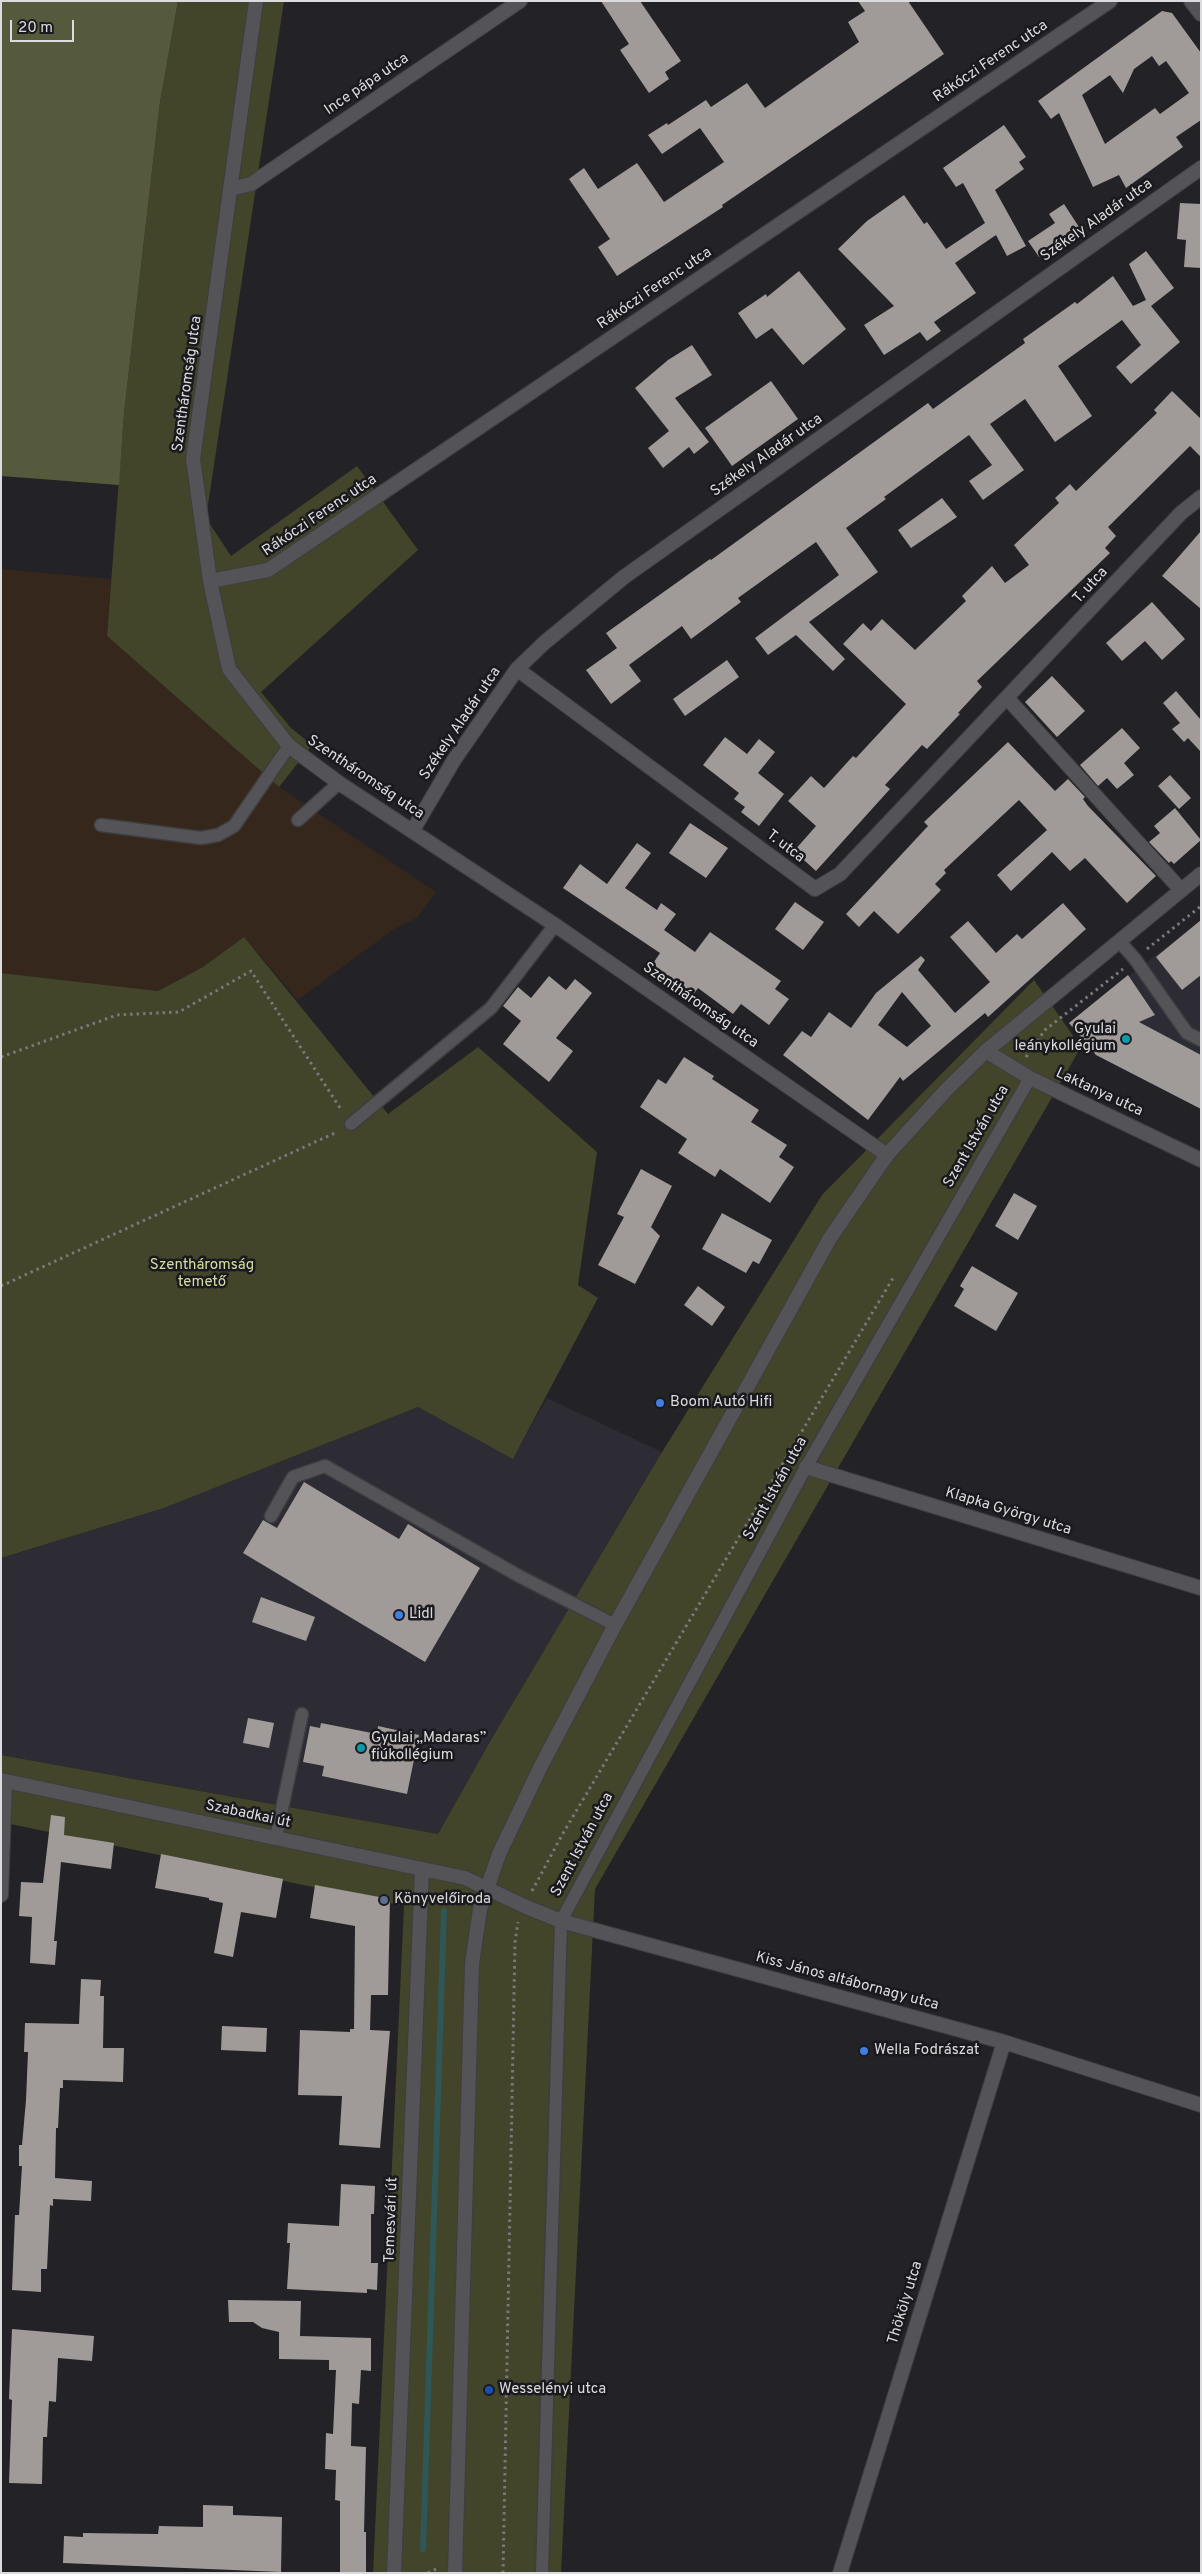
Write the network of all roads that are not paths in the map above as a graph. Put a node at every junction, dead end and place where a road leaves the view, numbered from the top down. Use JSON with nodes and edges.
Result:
{"nodes":[{"id":1,"x":256,"y":1,"type":"edge"},
{"id":2,"x":520,"y":1,"type":"edge"},
{"id":3,"x":1110,"y":1,"type":"edge"},
{"id":4,"x":1191,"y":1,"type":"edge"},
{"id":5,"x":1201,"y":14,"type":"edge"},
{"id":6,"x":1201,"y":168,"type":"edge"},
{"id":7,"x":230,"y":189,"type":"junction"},
{"id":8,"x":1201,"y":497,"type":"edge"},
{"id":9,"x":210,"y":582,"type":"junction"},
{"id":10,"x":517,"y":669,"type":"junction"},
{"id":11,"x":1008,"y":699,"type":"junction"},
{"id":12,"x":289,"y":746,"type":"junction"},
{"id":13,"x":339,"y":783,"type":"junction"},
{"id":14,"x":298,"y":820,"type":"dead end"},
{"id":15,"x":101,"y":824,"type":"dead end"},
{"id":16,"x":413,"y":830,"type":"junction"},
{"id":17,"x":1201,"y":874,"type":"edge"},
{"id":18,"x":1182,"y":890,"type":"junction"},
{"id":19,"x":555,"y":925,"type":"junction"},
{"id":20,"x":1120,"y":942,"type":"junction"},
{"id":21,"x":1201,"y":1040,"type":"edge"},
{"id":22,"x":986,"y":1051,"type":"junction"},
{"id":23,"x":1030,"y":1078,"type":"junction"},
{"id":24,"x":351,"y":1124,"type":"road end"},
{"id":25,"x":887,"y":1155,"type":"junction"},
{"id":26,"x":1201,"y":1160,"type":"edge"},
{"id":27,"x":806,"y":1467,"type":"junction"},
{"id":28,"x":271,"y":1516,"type":"dead end"},
{"id":29,"x":1201,"y":1588,"type":"edge"},
{"id":30,"x":615,"y":1625,"type":"junction"},
{"id":31,"x":302,"y":1714,"type":"dead end"},
{"id":32,"x":3,"y":1781,"type":"edge"},
{"id":33,"x":276,"y":1838,"type":"junction"},
{"id":34,"x":422,"y":1869,"type":"junction"},
{"id":35,"x":486,"y":1888,"type":"junction"},
{"id":36,"x":1,"y":1895,"type":"edge"},
{"id":37,"x":561,"y":1921,"type":"junction"},
{"id":38,"x":1004,"y":2042,"type":"junction"},
{"id":39,"x":1201,"y":2105,"type":"edge"},
{"id":40,"x":394,"y":2573,"type":"edge"},
{"id":41,"x":455,"y":2573,"type":"edge"},
{"id":42,"x":542,"y":2573,"type":"edge"},
{"id":43,"x":840,"y":2573,"type":"edge"}],
"edges":[{"from":1,"to":7,"type":"street","name":"Szentháromság utca"},
{"from":2,"to":7,"type":"street","name":"Ince pápa utca"},
{"from":3,"to":9,"type":"street","name":"Rákóczi Ferenc utca"},
{"from":4,"to":5,"type":"street"},
{"from":6,"to":10,"type":"street","name":"Székely Aladár utca"},
{"from":7,"to":9,"type":"street","name":"Szentháromság utca"},
{"from":8,"to":11,"type":"street","name":"T. utca"},
{"from":9,"to":12,"type":"street","name":"Szentháromság utca"},
{"from":10,"to":11,"type":"street","name":"T. utca"},
{"from":10,"to":16,"type":"street","name":"Székely Aladár utca"},
{"from":11,"to":18,"type":"street"},
{"from":12,"to":13,"type":"street","name":"Szentháromság utca"},
{"from":12,"to":15,"type":"lane"},
{"from":13,"to":14,"type":"lane"},
{"from":13,"to":16,"type":"street","name":"Szentháromság utca"},
{"from":16,"to":19,"type":"street","name":"Szentháromság utca"},
{"from":17,"to":18,"type":"street"},
{"from":18,"to":20,"type":"street"},
{"from":19,"to":24,"type":"lane"},
{"from":19,"to":25,"type":"street","name":"Szentháromság utca"},
{"from":20,"to":21,"type":"lane"},
{"from":20,"to":22,"type":"street"},
{"from":22,"to":23,"type":"street","name":"Laktanya utca"},
{"from":22,"to":25,"type":"street"},
{"from":23,"to":26,"type":"street","name":"Laktanya utca"},
{"from":23,"to":27,"type":"lane","name":"Szent István utca"},
{"from":25,"to":30,"type":"street"},
{"from":27,"to":29,"type":"street","name":"Klapka György utca"},
{"from":27,"to":37,"type":"lane","name":"Szent István utca"},
{"from":28,"to":30,"type":"lane"},
{"from":30,"to":35,"type":"street"},
{"from":31,"to":33,"type":"lane"},
{"from":32,"to":33,"type":"street","name":"Szabadkai út"},
{"from":32,"to":36,"type":"street"},
{"from":33,"to":34,"type":"street","name":"Szabadkai út"},
{"from":34,"to":35,"type":"street","name":"Szabadkai út"},
{"from":34,"to":40,"type":"street","name":"Temesvári út"},
{"from":35,"to":37,"type":"street","name":"Kiss János altábornagy utca"},
{"from":35,"to":41,"type":"street"},
{"from":37,"to":38,"type":"street","name":"Kiss János altábornagy utca"},
{"from":37,"to":42,"type":"lane"},
{"from":38,"to":39,"type":"street","name":"Kiss János altábornagy utca"},
{"from":38,"to":43,"type":"street","name":"Thököly utca"}]}
